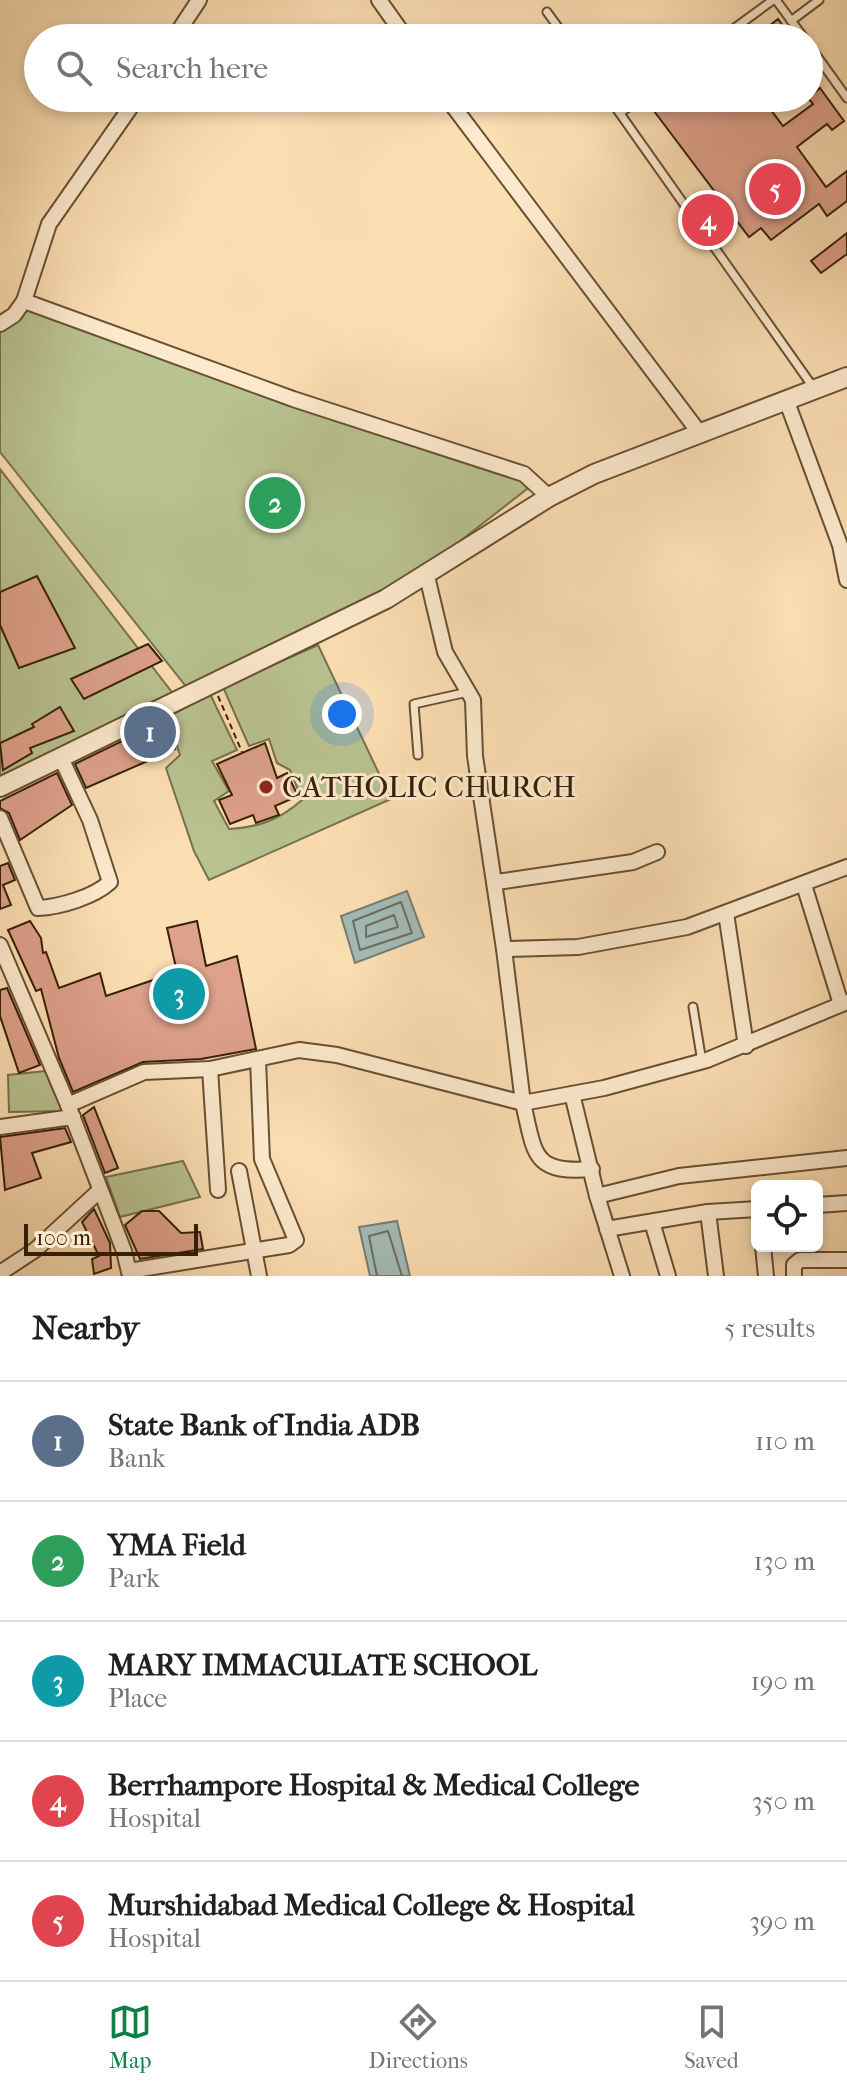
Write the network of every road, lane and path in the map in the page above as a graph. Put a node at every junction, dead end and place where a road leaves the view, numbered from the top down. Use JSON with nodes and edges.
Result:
{"nodes":[{"id":1,"x":199,"y":0,"type":"edge"},
{"id":2,"x":379,"y":0,"type":"edge"},
{"id":3,"x":774,"y":0,"type":"edge"},
{"id":4,"x":819,"y":0,"type":"edge"},
{"id":5,"x":547,"y":12,"type":"dead end"},
{"id":6,"x":791,"y":21,"type":"junction"},
{"id":7,"x":183,"y":24,"type":"edge"},
{"id":8,"x":396,"y":24,"type":"edge"},
{"id":9,"x":556,"y":24,"type":"edge"},
{"id":10,"x":741,"y":24,"type":"edge"},
{"id":11,"x":793,"y":24,"type":"edge"},
{"id":12,"x":823,"y":65,"type":"edge"},
{"id":13,"x":847,"y":98,"type":"edge"},
{"id":14,"x":127,"y":112,"type":"edge"},
{"id":15,"x":457,"y":112,"type":"edge"},
{"id":16,"x":620,"y":113,"type":"edge"},
{"id":17,"x":24,"y":301,"type":"junction"},
{"id":18,"x":0,"y":324,"type":"edge"},
{"id":19,"x":847,"y":377,"type":"edge"},
{"id":20,"x":816,"y":390,"type":"junction"},
{"id":21,"x":787,"y":402,"type":"junction"},
{"id":22,"x":701,"y":435,"type":"junction"},
{"id":23,"x":549,"y":497,"type":"junction"},
{"id":24,"x":844,"y":544,"type":"edge"},
{"id":25,"x":426,"y":572,"type":"junction"},
{"id":26,"x":847,"y":580,"type":"edge"},
{"id":27,"x":212,"y":684,"type":"junction"},
{"id":28,"x":471,"y":691,"type":"junction"},
{"id":29,"x":242,"y":752,"type":"dead end"},
{"id":30,"x":418,"y":755,"type":"dead end"},
{"id":31,"x":61,"y":758,"type":"junction"},
{"id":32,"x":0,"y":787,"type":"edge"},
{"id":33,"x":0,"y":818,"type":"edge"},
{"id":34,"x":657,"y":852,"type":"dead end"},
{"id":35,"x":847,"y":867,"type":"edge"},
{"id":36,"x":497,"y":882,"type":"junction"},
{"id":37,"x":804,"y":885,"type":"junction"},
{"id":38,"x":726,"y":913,"type":"junction"},
{"id":39,"x":0,"y":945,"type":"edge"},
{"id":40,"x":504,"y":949,"type":"junction"},
{"id":41,"x":6,"y":982,"type":"edge"},
{"id":42,"x":844,"y":1003,"type":"edge"},
{"id":43,"x":693,"y":1007,"type":"dead end"},
{"id":44,"x":746,"y":1046,"type":"junction"},
{"id":45,"x":258,"y":1060,"type":"junction"},
{"id":46,"x":702,"y":1062,"type":"junction"},
{"id":47,"x":210,"y":1069,"type":"junction"},
{"id":48,"x":572,"y":1094,"type":"junction"},
{"id":49,"x":523,"y":1103,"type":"junction"},
{"id":50,"x":70,"y":1111,"type":"junction"},
{"id":51,"x":0,"y":1127,"type":"edge"},
{"id":52,"x":847,"y":1158,"type":"edge"},
{"id":53,"x":592,"y":1169,"type":"junction"},
{"id":54,"x":239,"y":1171,"type":"dead end"},
{"id":55,"x":218,"y":1190,"type":"dead end"},
{"id":56,"x":99,"y":1191,"type":"junction"},
{"id":57,"x":597,"y":1196,"type":"junction"},
{"id":58,"x":847,"y":1203,"type":"edge"},
{"id":59,"x":823,"y":1205,"type":"edge"},
{"id":60,"x":751,"y":1209,"type":"edge"},
{"id":61,"x":708,"y":1212,"type":"junction"},
{"id":62,"x":652,"y":1222,"type":"junction"},
{"id":63,"x":607,"y":1229,"type":"junction"},
{"id":64,"x":256,"y":1249,"type":"junction"},
{"id":65,"x":764,"y":1252,"type":"edge"},
{"id":66,"x":847,"y":1260,"type":"edge"},
{"id":67,"x":0,"y":1273,"type":"edge"},
{"id":68,"x":130,"y":1273,"type":"edge"},
{"id":69,"x":259,"y":1276,"type":"edge"},
{"id":70,"x":622,"y":1276,"type":"edge"},
{"id":71,"x":668,"y":1276,"type":"edge"},
{"id":72,"x":716,"y":1276,"type":"edge"},
{"id":73,"x":766,"y":1276,"type":"edge"},
{"id":74,"x":794,"y":1276,"type":"edge"}],
"edges":[{"from":1,"to":7,"type":"street"},
{"from":2,"to":8,"type":"street"},
{"from":3,"to":6,"type":"lane"},
{"from":3,"to":10,"type":"lane"},
{"from":4,"to":6,"type":"lane"},
{"from":5,"to":9,"type":"lane"},
{"from":6,"to":11,"type":"lane"},
{"from":12,"to":13,"type":"lane"},
{"from":14,"to":17,"type":"street"},
{"from":15,"to":22,"type":"street"},
{"from":16,"to":20,"type":"lane"},
{"from":17,"to":18,"type":"street"},
{"from":17,"to":23,"type":"street"},
{"from":19,"to":20,"type":"street"},
{"from":20,"to":21,"type":"street"},
{"from":21,"to":22,"type":"street"},
{"from":21,"to":24,"type":"street"},
{"from":22,"to":23,"type":"street"},
{"from":23,"to":25,"type":"street"},
{"from":24,"to":26,"type":"street"},
{"from":25,"to":27,"type":"street"},
{"from":25,"to":28,"type":"street"},
{"from":27,"to":29,"type":"path"},
{"from":27,"to":31,"type":"street"},
{"from":28,"to":30,"type":"lane"},
{"from":28,"to":36,"type":"street"},
{"from":31,"to":32,"type":"street"},
{"from":31,"to":33,"type":"street"},
{"from":34,"to":36,"type":"street"},
{"from":35,"to":37,"type":"street"},
{"from":36,"to":40,"type":"street"},
{"from":37,"to":38,"type":"street"},
{"from":37,"to":42,"type":"street"},
{"from":38,"to":40,"type":"street"},
{"from":38,"to":44,"type":"street"},
{"from":39,"to":41,"type":"street"},
{"from":40,"to":49,"type":"street"},
{"from":41,"to":50,"type":"street"},
{"from":42,"to":44,"type":"street"},
{"from":43,"to":46,"type":"lane"},
{"from":44,"to":46,"type":"street"},
{"from":45,"to":47,"type":"street"},
{"from":45,"to":49,"type":"street"},
{"from":45,"to":64,"type":"street"},
{"from":46,"to":48,"type":"street"},
{"from":47,"to":50,"type":"street"},
{"from":47,"to":55,"type":"street"},
{"from":48,"to":49,"type":"street"},
{"from":48,"to":53,"type":"street"},
{"from":49,"to":53,"type":"street"},
{"from":50,"to":51,"type":"street"},
{"from":50,"to":56,"type":"street"},
{"from":52,"to":57,"type":"street"},
{"from":53,"to":57,"type":"street"},
{"from":54,"to":64,"type":"street"},
{"from":56,"to":67,"type":"street"},
{"from":56,"to":68,"type":"street"},
{"from":57,"to":63,"type":"street"},
{"from":58,"to":59,"type":"street"},
{"from":60,"to":61,"type":"street"},
{"from":61,"to":62,"type":"street"},
{"from":61,"to":72,"type":"street"},
{"from":62,"to":63,"type":"street"},
{"from":62,"to":71,"type":"street"},
{"from":63,"to":70,"type":"street"},
{"from":64,"to":68,"type":"street"},
{"from":64,"to":69,"type":"street"},
{"from":65,"to":73,"type":"street"},
{"from":66,"to":74,"type":"street"}]}
